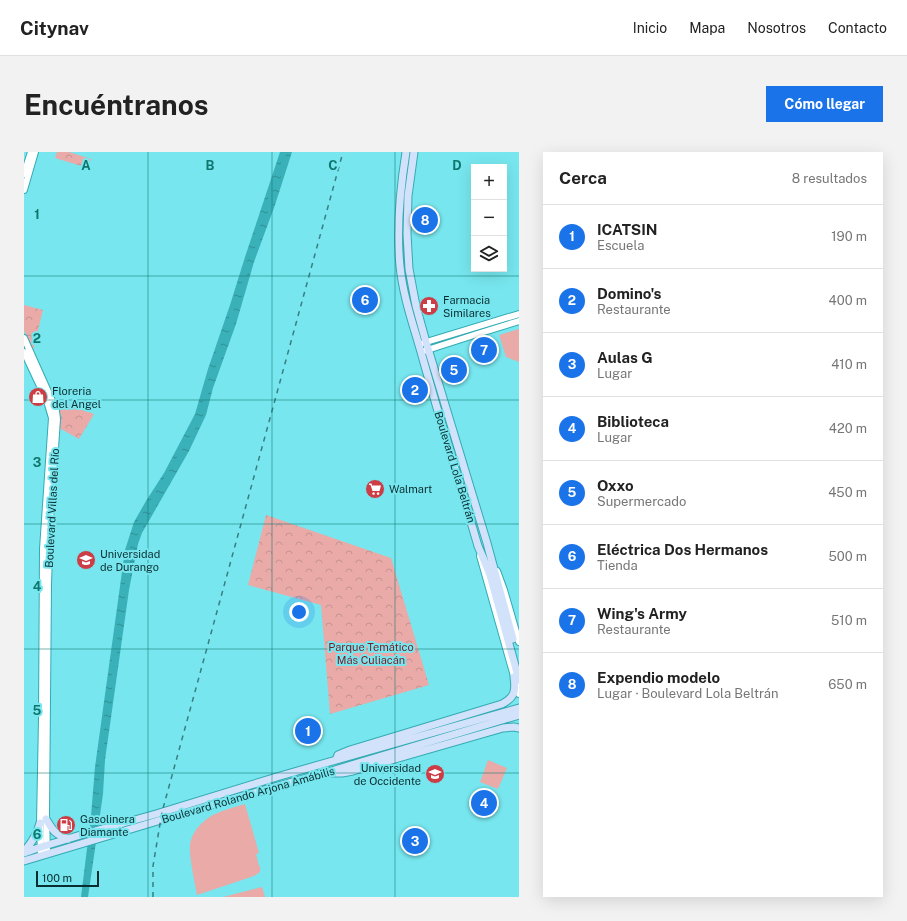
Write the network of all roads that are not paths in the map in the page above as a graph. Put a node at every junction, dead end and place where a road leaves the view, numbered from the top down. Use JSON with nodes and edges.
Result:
{"nodes":[{"id":1,"x":31,"y":152,"type":"edge"},
{"id":2,"x":35,"y":152,"type":"edge"},
{"id":3,"x":406,"y":152,"type":"edge"},
{"id":4,"x":414,"y":152,"type":"edge"},
{"id":5,"x":24,"y":174,"type":"edge"},
{"id":6,"x":24,"y":190,"type":"edge"},
{"id":7,"x":519,"y":314,"type":"edge"},
{"id":8,"x":519,"y":321,"type":"edge"},
{"id":9,"x":24,"y":338,"type":"edge"},
{"id":10,"x":422,"y":343,"type":"junction"},
{"id":11,"x":425,"y":351,"type":"junction"},
{"id":12,"x":24,"y":352,"type":"edge"},
{"id":13,"x":487,"y":543,"type":"junction"},
{"id":14,"x":519,"y":642,"type":"edge"},
{"id":15,"x":519,"y":663,"type":"edge"},
{"id":16,"x":517,"y":682,"type":"edge"},
{"id":17,"x":519,"y":694,"type":"edge"},
{"id":18,"x":519,"y":708,"type":"edge"},
{"id":19,"x":519,"y":715,"type":"edge"},
{"id":20,"x":519,"y":728,"type":"edge"},
{"id":21,"x":336,"y":760,"type":"junction"},
{"id":22,"x":328,"y":772,"type":"junction"},
{"id":23,"x":43,"y":817,"type":"junction"},
{"id":24,"x":68,"y":839,"type":"junction"},
{"id":25,"x":43,"y":846,"type":"junction"},
{"id":26,"x":24,"y":852,"type":"edge"},
{"id":27,"x":44,"y":854,"type":"junction"},
{"id":28,"x":24,"y":861,"type":"edge"}],
"edges":[{"from":1,"to":5,"type":"street"},
{"from":2,"to":6,"type":"street"},
{"from":3,"to":10,"type":"main road","name":"Boulevard Lola Beltrán"},
{"from":4,"to":10,"type":"main road","name":"Boulevard Lola Beltrán"},
{"from":7,"to":10,"type":"street"},
{"from":8,"to":11,"type":"street"},
{"from":9,"to":23,"type":"street","name":"Boulevard Villas del Río"},
{"from":10,"to":11,"type":"main road","name":"Boulevard Lola Beltrán"},
{"from":11,"to":13,"type":"main road","name":"Boulevard Lola Beltrán"},
{"from":11,"to":16,"type":"main road","name":"Boulevard Lola Beltrán"},
{"from":12,"to":23,"type":"street","name":"Boulevard Villas del Río"},
{"from":13,"to":14,"type":"street","name":"Boulevard Lola Beltrán"},
{"from":13,"to":15,"type":"main road","name":"Boulevard Lola Beltrán"},
{"from":16,"to":17,"type":"street","name":"Boulevard Lola Beltrán"},
{"from":16,"to":21,"type":"main road"},
{"from":18,"to":21,"type":"main road","name":"Boulevard Rolando Arjona Amábilis"},
{"from":19,"to":22,"type":"main road","name":"Boulevard Rolando Arjona Amábilis"},
{"from":20,"to":22,"type":"main road"},
{"from":21,"to":24,"type":"main road","name":"Boulevard Rolando Arjona Amábilis"},
{"from":22,"to":27,"type":"main road","name":"Boulevard Rolando Arjona Amábilis"},
{"from":23,"to":24,"type":"main road"},
{"from":23,"to":25,"type":"street","name":"Boulevard Villas del Río"},
{"from":23,"to":26,"type":"main road"},
{"from":24,"to":25,"type":"main road","name":"Boulevard Rolando Arjona Amábilis"},
{"from":25,"to":26,"type":"main road","name":"Boulevard Rolando Arjona Amábilis"},
{"from":25,"to":27,"type":"street","name":"Boulevard Villas del Río"},
{"from":27,"to":28,"type":"main road","name":"Boulevard Rolando Arjona Amábilis"}]}
